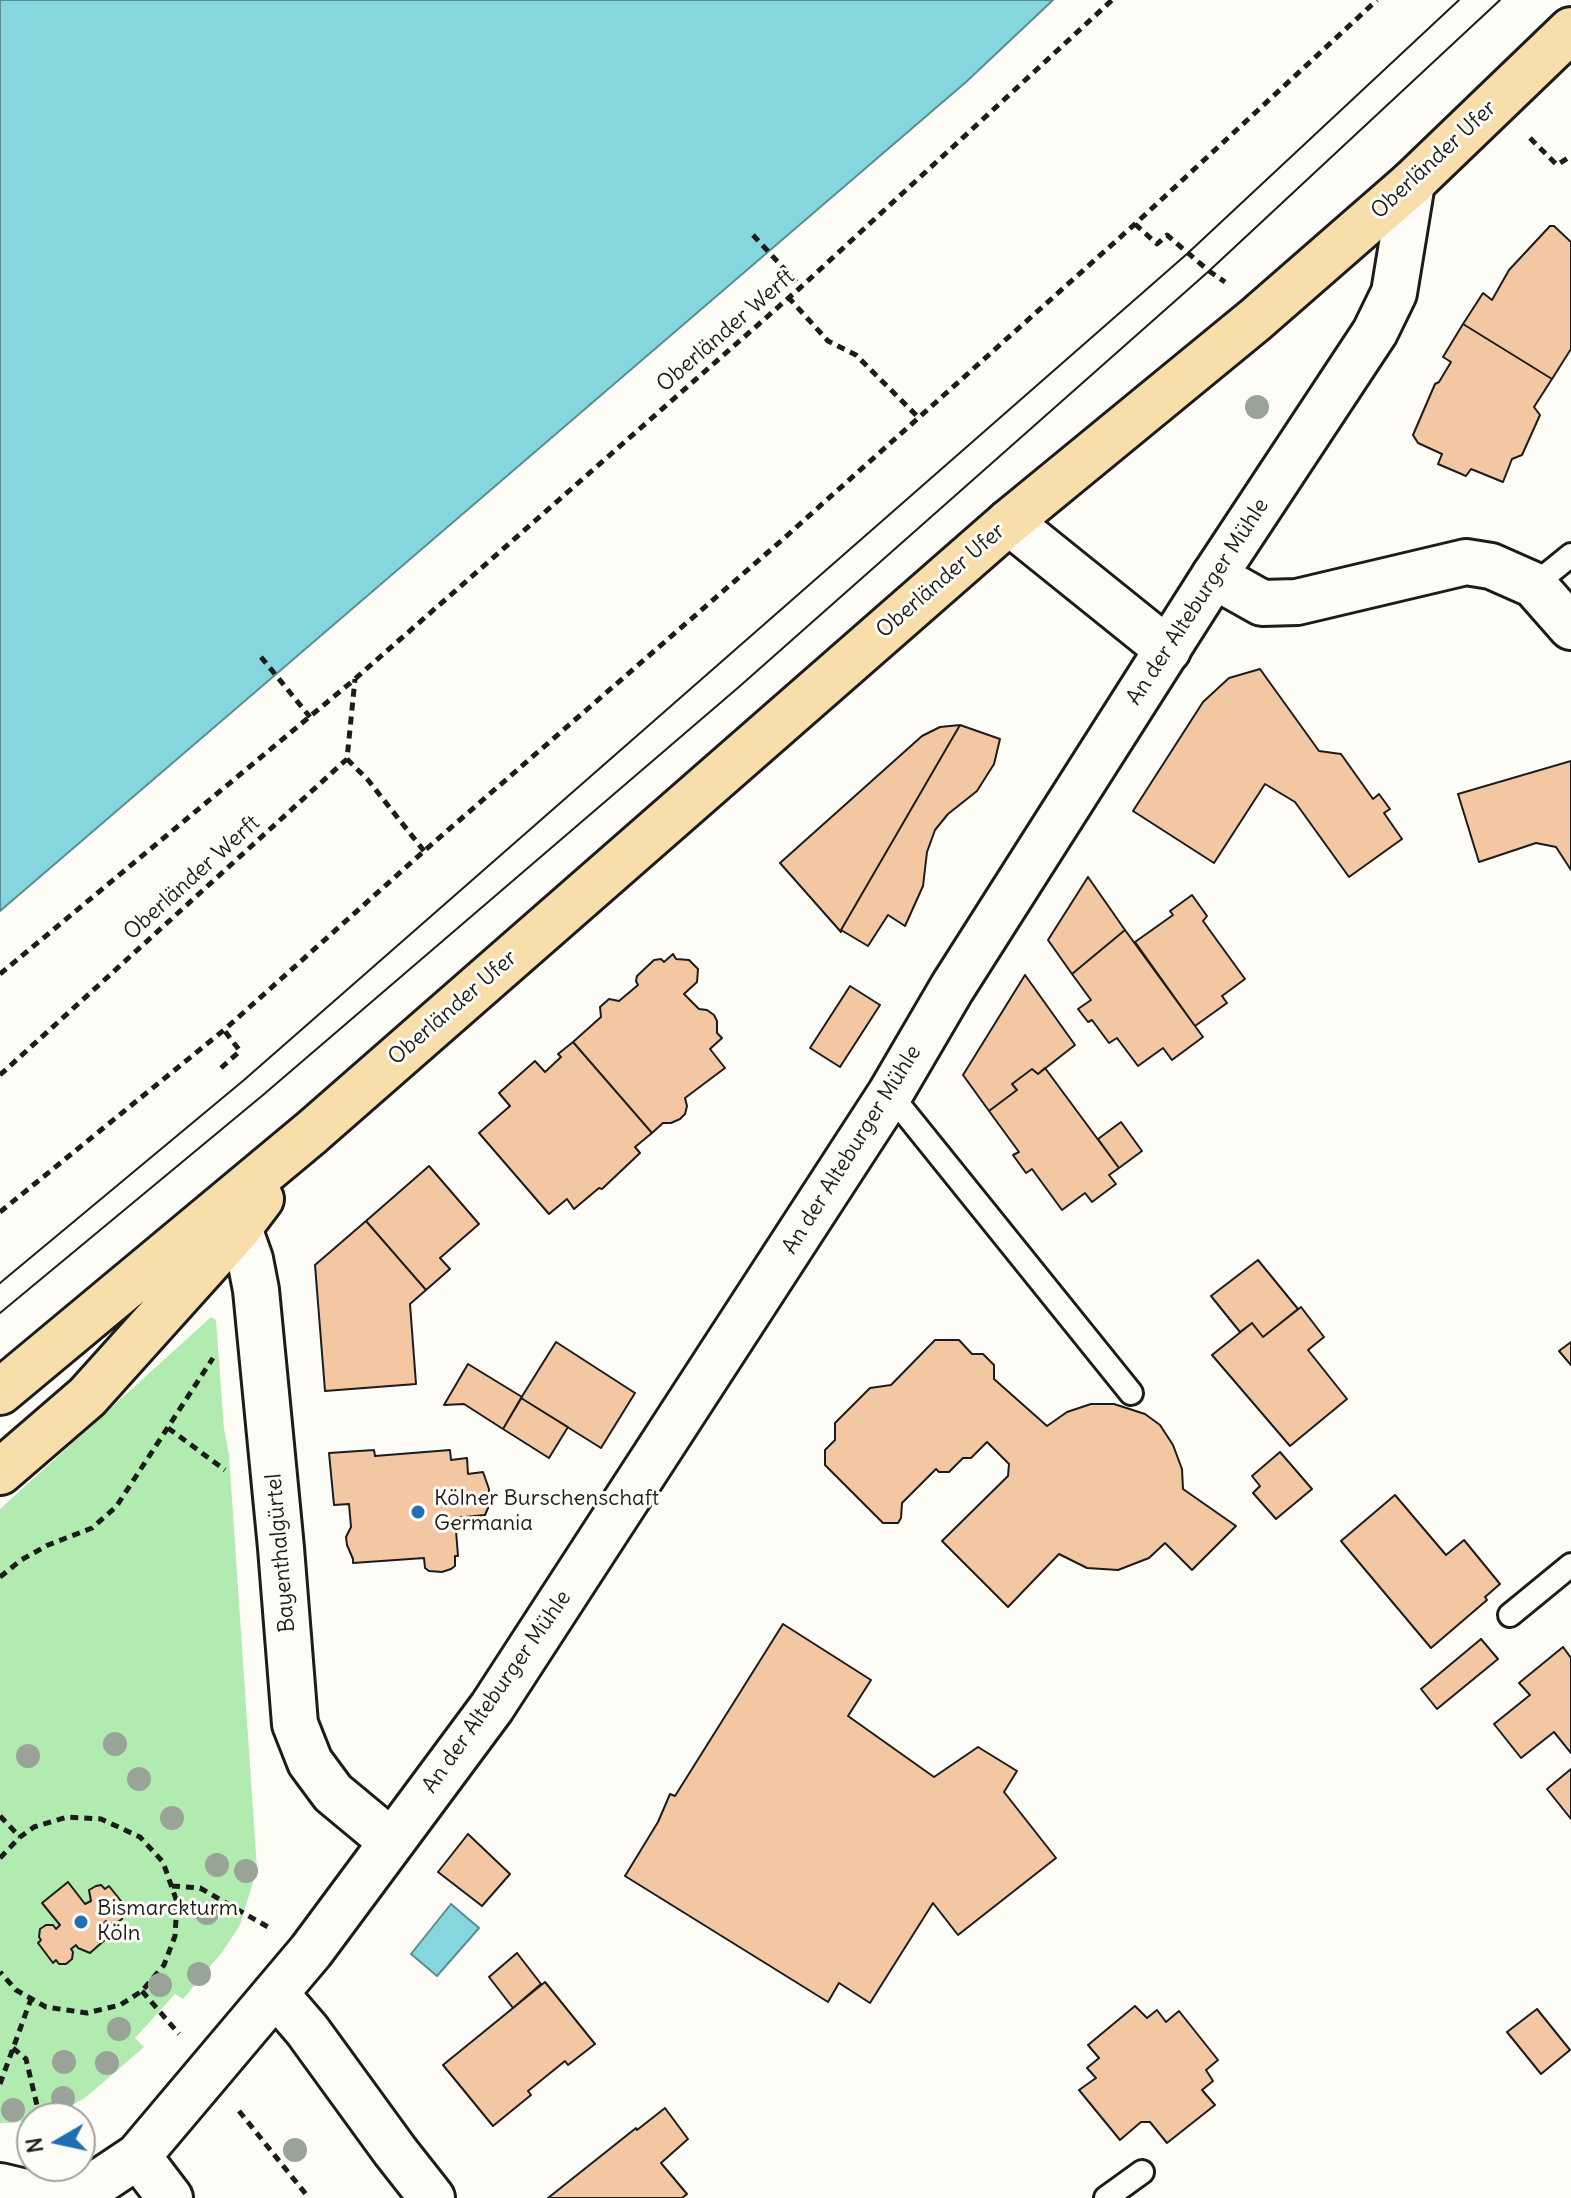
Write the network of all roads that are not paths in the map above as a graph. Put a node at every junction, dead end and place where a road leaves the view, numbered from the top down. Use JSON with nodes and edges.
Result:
{"nodes":[{"id":1,"x":1571,"y":30,"type":"edge"},
{"id":2,"x":1412,"y":183,"type":"junction"},
{"id":3,"x":1009,"y":522,"type":"junction"},
{"id":4,"x":1571,"y":555,"type":"edge"},
{"id":5,"x":1214,"y":576,"type":"junction"},
{"id":6,"x":1534,"y":585,"type":"junction"},
{"id":7,"x":1571,"y":627,"type":"edge"},
{"id":8,"x":1168,"y":650,"type":"junction"},
{"id":9,"x":890,"y":1094,"type":"junction"},
{"id":10,"x":311,"y":1133,"type":"junction"},
{"id":11,"x":239,"y":1228,"type":"junction"},
{"id":12,"x":0,"y":1392,"type":"edge"},
{"id":13,"x":1131,"y":1393,"type":"dead end"},
{"id":14,"x":0,"y":1472,"type":"edge"},
{"id":15,"x":1571,"y":1565,"type":"edge"},
{"id":16,"x":1510,"y":1615,"type":"dead end"},
{"id":17,"x":392,"y":1842,"type":"junction"},
{"id":18,"x":276,"y":1994,"type":"junction"},
{"id":19,"x":138,"y":2156,"type":"junction"},
{"id":20,"x":1142,"y":2172,"type":"dead end"},
{"id":21,"x":22,"y":2193,"type":"edge"},
{"id":22,"x":170,"y":2198,"type":"edge"},
{"id":23,"x":432,"y":2198,"type":"edge"},
{"id":24,"x":1106,"y":2198,"type":"edge"}],
"edges":[{"from":1,"to":2,"type":"main road","name":"Oberländer Ufer"},
{"from":2,"to":3,"type":"main road","name":"Oberländer Ufer"},
{"from":2,"to":5,"type":"main road","name":"An der Alteburger Mühle"},
{"from":3,"to":8,"type":"main road"},
{"from":3,"to":10,"type":"main road","name":"Oberländer Ufer"},
{"from":4,"to":6,"type":"lane"},
{"from":5,"to":6,"type":"main road"},
{"from":5,"to":8,"type":"main road","name":"An der Alteburger Mühle"},
{"from":6,"to":7,"type":"main road"},
{"from":8,"to":9,"type":"main road","name":"An der Alteburger Mühle"},
{"from":9,"to":13,"type":"lane"},
{"from":9,"to":17,"type":"main road","name":"An der Alteburger Mühle"},
{"from":10,"to":11,"type":"main road","name":"Oberländer Ufer"},
{"from":10,"to":12,"type":"main road","name":"Oberländer Ufer"},
{"from":11,"to":14,"type":"main road","name":"Oberländer Ufer"},
{"from":11,"to":17,"type":"main road","name":"Bayenthalgürtel"},
{"from":15,"to":16,"type":"lane"},
{"from":17,"to":18,"type":"main road","name":"An der Alteburger Mühle"},
{"from":18,"to":19,"type":"main road","name":"An der Alteburger Mühle"},
{"from":18,"to":23,"type":"main road"},
{"from":19,"to":21,"type":"main road"},
{"from":19,"to":22,"type":"main road"},
{"from":20,"to":24,"type":"lane"}]}
